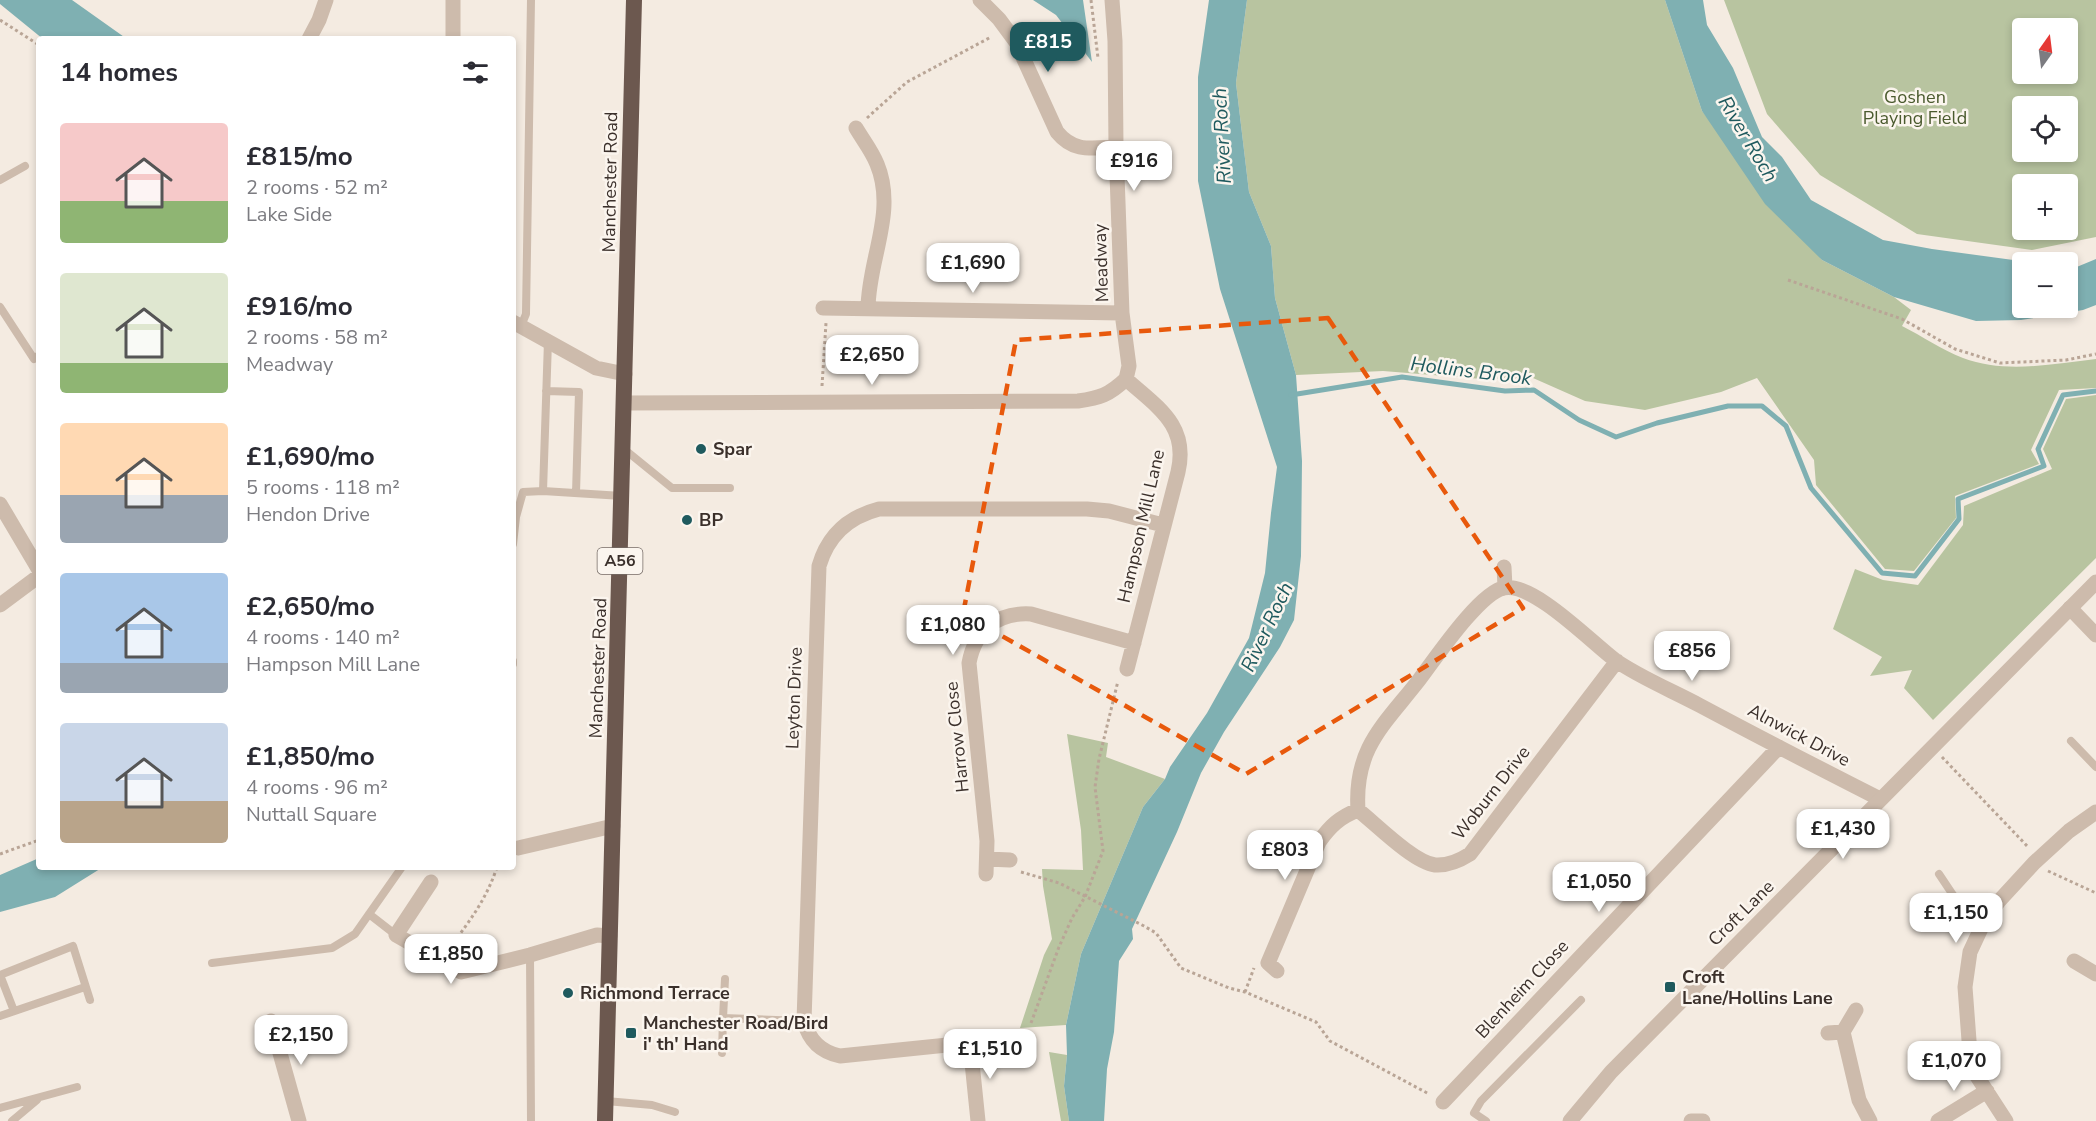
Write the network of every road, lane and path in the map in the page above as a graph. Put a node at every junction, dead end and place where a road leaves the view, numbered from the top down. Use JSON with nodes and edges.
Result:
{"nodes":[{"id":1,"x":326,"y":0,"type":"edge"},
{"id":2,"x":453,"y":0,"type":"edge"},
{"id":3,"x":531,"y":0,"type":"edge"},
{"id":4,"x":634,"y":0,"type":"edge"},
{"id":5,"x":980,"y":0,"type":"edge"},
{"id":6,"x":1112,"y":0,"type":"edge"},
{"id":7,"x":0,"y":20,"type":"edge"},
{"id":8,"x":1006,"y":29,"type":"junction"},
{"id":9,"x":311,"y":36,"type":"edge"},
{"id":10,"x":453,"y":36,"type":"edge"},
{"id":11,"x":36,"y":43,"type":"edge"},
{"id":12,"x":856,"y":128,"type":"joint"},
{"id":13,"x":1116,"y":147,"type":"junction"},
{"id":14,"x":25,"y":166,"type":"dead end"},
{"id":15,"x":0,"y":180,"type":"edge"},
{"id":16,"x":1788,"y":280,"type":"dead end"},
{"id":17,"x":0,"y":307,"type":"edge"},
{"id":18,"x":825,"y":308,"type":"joint"},
{"id":19,"x":868,"y":309,"type":"junction"},
{"id":20,"x":1122,"y":313,"type":"junction"},
{"id":21,"x":517,"y":324,"type":"edge"},
{"id":22,"x":548,"y":341,"type":"junction"},
{"id":23,"x":2096,"y":354,"type":"edge"},
{"id":24,"x":36,"y":358,"type":"edge"},
{"id":25,"x":626,"y":374,"type":"junction"},
{"id":26,"x":1126,"y":379,"type":"junction"},
{"id":27,"x":546,"y":391,"type":"junction"},
{"id":28,"x":625,"y":403,"type":"junction"},
{"id":29,"x":820,"y":403,"type":"junction"},
{"id":30,"x":624,"y":449,"type":"junction"},
{"id":31,"x":730,"y":488,"type":"dead end"},
{"id":32,"x":543,"y":491,"type":"junction"},
{"id":33,"x":576,"y":493,"type":"junction"},
{"id":34,"x":622,"y":496,"type":"junction"},
{"id":35,"x":0,"y":504,"type":"edge"},
{"id":36,"x":516,"y":517,"type":"edge"},
{"id":37,"x":1163,"y":525,"type":"junction"},
{"id":38,"x":36,"y":565,"type":"edge"},
{"id":39,"x":1504,"y":567,"type":"dead end"},
{"id":40,"x":36,"y":578,"type":"edge"},
{"id":41,"x":2096,"y":582,"type":"edge"},
{"id":42,"x":1504,"y":587,"type":"junction"},
{"id":43,"x":0,"y":604,"type":"edge"},
{"id":44,"x":2070,"y":608,"type":"junction"},
{"id":45,"x":2096,"y":634,"type":"edge"},
{"id":46,"x":1134,"y":643,"type":"junction"},
{"id":47,"x":1617,"y":661,"type":"junction"},
{"id":48,"x":1127,"y":669,"type":"joint"},
{"id":49,"x":2071,"y":741,"type":"dead end"},
{"id":50,"x":1932,"y":746,"type":"junction"},
{"id":51,"x":1779,"y":747,"type":"junction"},
{"id":52,"x":2096,"y":767,"type":"edge"},
{"id":53,"x":1880,"y":800,"type":"junction"},
{"id":54,"x":1358,"y":810,"type":"junction"},
{"id":55,"x":2096,"y":812,"type":"edge"},
{"id":56,"x":613,"y":826,"type":"junction"},
{"id":57,"x":36,"y":841,"type":"edge"},
{"id":58,"x":516,"y":846,"type":"edge"},
{"id":59,"x":0,"y":854,"type":"edge"},
{"id":60,"x":1010,"y":860,"type":"joint"},
{"id":61,"x":2042,"y":864,"type":"junction"},
{"id":62,"x":400,"y":870,"type":"edge"},
{"id":63,"x":496,"y":870,"type":"edge"},
{"id":64,"x":1939,"y":874,"type":"dead end"},
{"id":65,"x":431,"y":882,"type":"dead end"},
{"id":66,"x":2096,"y":893,"type":"edge"},
{"id":67,"x":1085,"y":897,"type":"junction"},
{"id":68,"x":369,"y":914,"type":"junction"},
{"id":69,"x":1984,"y":922,"type":"junction"},
{"id":70,"x":396,"y":935,"type":"junction"},
{"id":71,"x":610,"y":936,"type":"junction"},
{"id":72,"x":530,"y":955,"type":"junction"},
{"id":73,"x":440,"y":960,"type":"junction"},
{"id":74,"x":2074,"y":961,"type":"dead end"},
{"id":75,"x":212,"y":963,"type":"dead end"},
{"id":76,"x":1272,"y":967,"type":"joint"},
{"id":77,"x":2096,"y":974,"type":"edge"},
{"id":78,"x":725,"y":979,"type":"dead end"},
{"id":79,"x":85,"y":987,"type":"junction"},
{"id":80,"x":1245,"y":992,"type":"junction"},
{"id":81,"x":90,"y":1000,"type":"dead end"},
{"id":82,"x":1581,"y":1000,"type":"dead end"},
{"id":83,"x":1856,"y":1010,"type":"dead end"},
{"id":84,"x":14,"y":1011,"type":"junction"},
{"id":85,"x":0,"y":1016,"type":"edge"},
{"id":86,"x":723,"y":1018,"type":"junction"},
{"id":87,"x":271,"y":1021,"type":"dead end"},
{"id":88,"x":804,"y":1022,"type":"junction"},
{"id":89,"x":1025,"y":1037,"type":"joint"},
{"id":90,"x":970,"y":1043,"type":"junction"},
{"id":91,"x":722,"y":1053,"type":"dead end"},
{"id":92,"x":77,"y":1087,"type":"dead end"},
{"id":93,"x":1987,"y":1091,"type":"junction"},
{"id":94,"x":40,"y":1098,"type":"junction"},
{"id":95,"x":606,"y":1101,"type":"junction"},
{"id":96,"x":1443,"y":1102,"type":"joint"},
{"id":97,"x":0,"y":1108,"type":"edge"},
{"id":98,"x":675,"y":1112,"type":"dead end"},
{"id":99,"x":12,"y":1121,"type":"edge"},
{"id":100,"x":299,"y":1121,"type":"edge"},
{"id":101,"x":531,"y":1121,"type":"edge"},
{"id":102,"x":605,"y":1121,"type":"edge"},
{"id":103,"x":978,"y":1121,"type":"edge"},
{"id":104,"x":1486,"y":1121,"type":"edge"},
{"id":105,"x":1570,"y":1121,"type":"edge"},
{"id":106,"x":1691,"y":1121,"type":"edge"},
{"id":107,"x":1702,"y":1121,"type":"edge"},
{"id":108,"x":1870,"y":1121,"type":"edge"},
{"id":109,"x":1938,"y":1121,"type":"edge"},
{"id":110,"x":2006,"y":1121,"type":"edge"}],
"edges":[{"from":1,"to":9,"type":"street"},
{"from":2,"to":10,"type":"street"},
{"from":3,"to":21,"type":"lane"},
{"from":4,"to":25,"type":"highway","name":"Manchester Road","number":"A56"},
{"from":5,"to":8,"type":"street"},
{"from":6,"to":13,"type":"street","name":"Meadway"},
{"from":7,"to":11,"type":"path"},
{"from":8,"to":12,"type":"path"},
{"from":8,"to":13,"type":"street"},
{"from":12,"to":19,"type":"street"},
{"from":13,"to":20,"type":"street","name":"Meadway"},
{"from":14,"to":15,"type":"lane"},
{"from":16,"to":23,"type":"path"},
{"from":17,"to":24,"type":"lane"},
{"from":18,"to":19,"type":"street"},
{"from":18,"to":29,"type":"path"},
{"from":19,"to":20,"type":"street"},
{"from":20,"to":26,"type":"street","name":"Meadway"},
{"from":21,"to":22,"type":"street"},
{"from":22,"to":25,"type":"street"},
{"from":22,"to":27,"type":"lane"},
{"from":25,"to":28,"type":"highway","name":"Manchester Road","number":"A56"},
{"from":26,"to":29,"type":"street"},
{"from":26,"to":37,"type":"street","name":"Hampson Mill Lane"},
{"from":27,"to":32,"type":"lane"},
{"from":27,"to":33,"type":"lane"},
{"from":28,"to":29,"type":"street"},
{"from":28,"to":30,"type":"highway","name":"Manchester Road","number":"A56"},
{"from":30,"to":31,"type":"lane"},
{"from":30,"to":34,"type":"highway","name":"Manchester Road","number":"A56"},
{"from":32,"to":33,"type":"lane"},
{"from":32,"to":36,"type":"lane"},
{"from":33,"to":34,"type":"lane"},
{"from":34,"to":56,"type":"highway","name":"Manchester Road","number":"A56"},
{"from":35,"to":38,"type":"street"},
{"from":37,"to":46,"type":"street","name":"Hampson Mill Lane"},
{"from":37,"to":88,"type":"street","name":"Leyton Drive"},
{"from":39,"to":42,"type":"street"},
{"from":40,"to":43,"type":"street"},
{"from":41,"to":44,"type":"street","name":"Croft Lane"},
{"from":42,"to":47,"type":"street","name":"Alnwick Drive"},
{"from":42,"to":54,"type":"street"},
{"from":44,"to":45,"type":"street"},
{"from":44,"to":50,"type":"street","name":"Croft Lane"},
{"from":46,"to":48,"type":"street","name":"Hampson Mill Lane"},
{"from":46,"to":60,"type":"street","name":"Harrow Close"},
{"from":47,"to":51,"type":"street","name":"Alnwick Drive"},
{"from":47,"to":54,"type":"street","name":"Woburn Drive"},
{"from":48,"to":67,"type":"path"},
{"from":49,"to":52,"type":"lane"},
{"from":50,"to":53,"type":"street","name":"Croft Lane"},
{"from":50,"to":61,"type":"path"},
{"from":51,"to":53,"type":"street","name":"Alnwick Drive"},
{"from":51,"to":96,"type":"street","name":"Blenheim Close"},
{"from":53,"to":105,"type":"street","name":"Croft Lane"},
{"from":54,"to":76,"type":"street"},
{"from":55,"to":61,"type":"street"},
{"from":56,"to":58,"type":"street"},
{"from":56,"to":71,"type":"highway","name":"Manchester Road","number":"A56"},
{"from":57,"to":59,"type":"path"},
{"from":60,"to":67,"type":"path"},
{"from":61,"to":66,"type":"path"},
{"from":61,"to":69,"type":"street"},
{"from":62,"to":68,"type":"lane"},
{"from":63,"to":73,"type":"path"},
{"from":64,"to":69,"type":"lane"},
{"from":65,"to":70,"type":"street"},
{"from":67,"to":80,"type":"path"},
{"from":67,"to":89,"type":"path"},
{"from":68,"to":70,"type":"lane"},
{"from":68,"to":75,"type":"lane"},
{"from":69,"to":93,"type":"street"},
{"from":70,"to":73,"type":"street"},
{"from":71,"to":72,"type":"street"},
{"from":71,"to":95,"type":"highway","name":"Manchester Road","number":"A56"},
{"from":72,"to":73,"type":"street"},
{"from":72,"to":101,"type":"lane"},
{"from":74,"to":77,"type":"street"},
{"from":76,"to":80,"type":"path"},
{"from":78,"to":86,"type":"lane"},
{"from":79,"to":81,"type":"lane"},
{"from":79,"to":84,"type":"lane"},
{"from":79,"to":84,"type":"lane"},
{"from":80,"to":96,"type":"path"},
{"from":82,"to":104,"type":"lane"},
{"from":83,"to":108,"type":"street"},
{"from":84,"to":85,"type":"lane"},
{"from":86,"to":88,"type":"lane"},
{"from":86,"to":91,"type":"lane"},
{"from":87,"to":100,"type":"street"},
{"from":88,"to":90,"type":"street"},
{"from":89,"to":90,"type":"street"},
{"from":90,"to":103,"type":"street"},
{"from":92,"to":94,"type":"lane"},
{"from":93,"to":109,"type":"street"},
{"from":93,"to":110,"type":"street"},
{"from":94,"to":97,"type":"lane"},
{"from":94,"to":99,"type":"lane"},
{"from":95,"to":98,"type":"lane"},
{"from":95,"to":102,"type":"highway","name":"Manchester Road","number":"A56"},
{"from":106,"to":107,"type":"street"}]}
